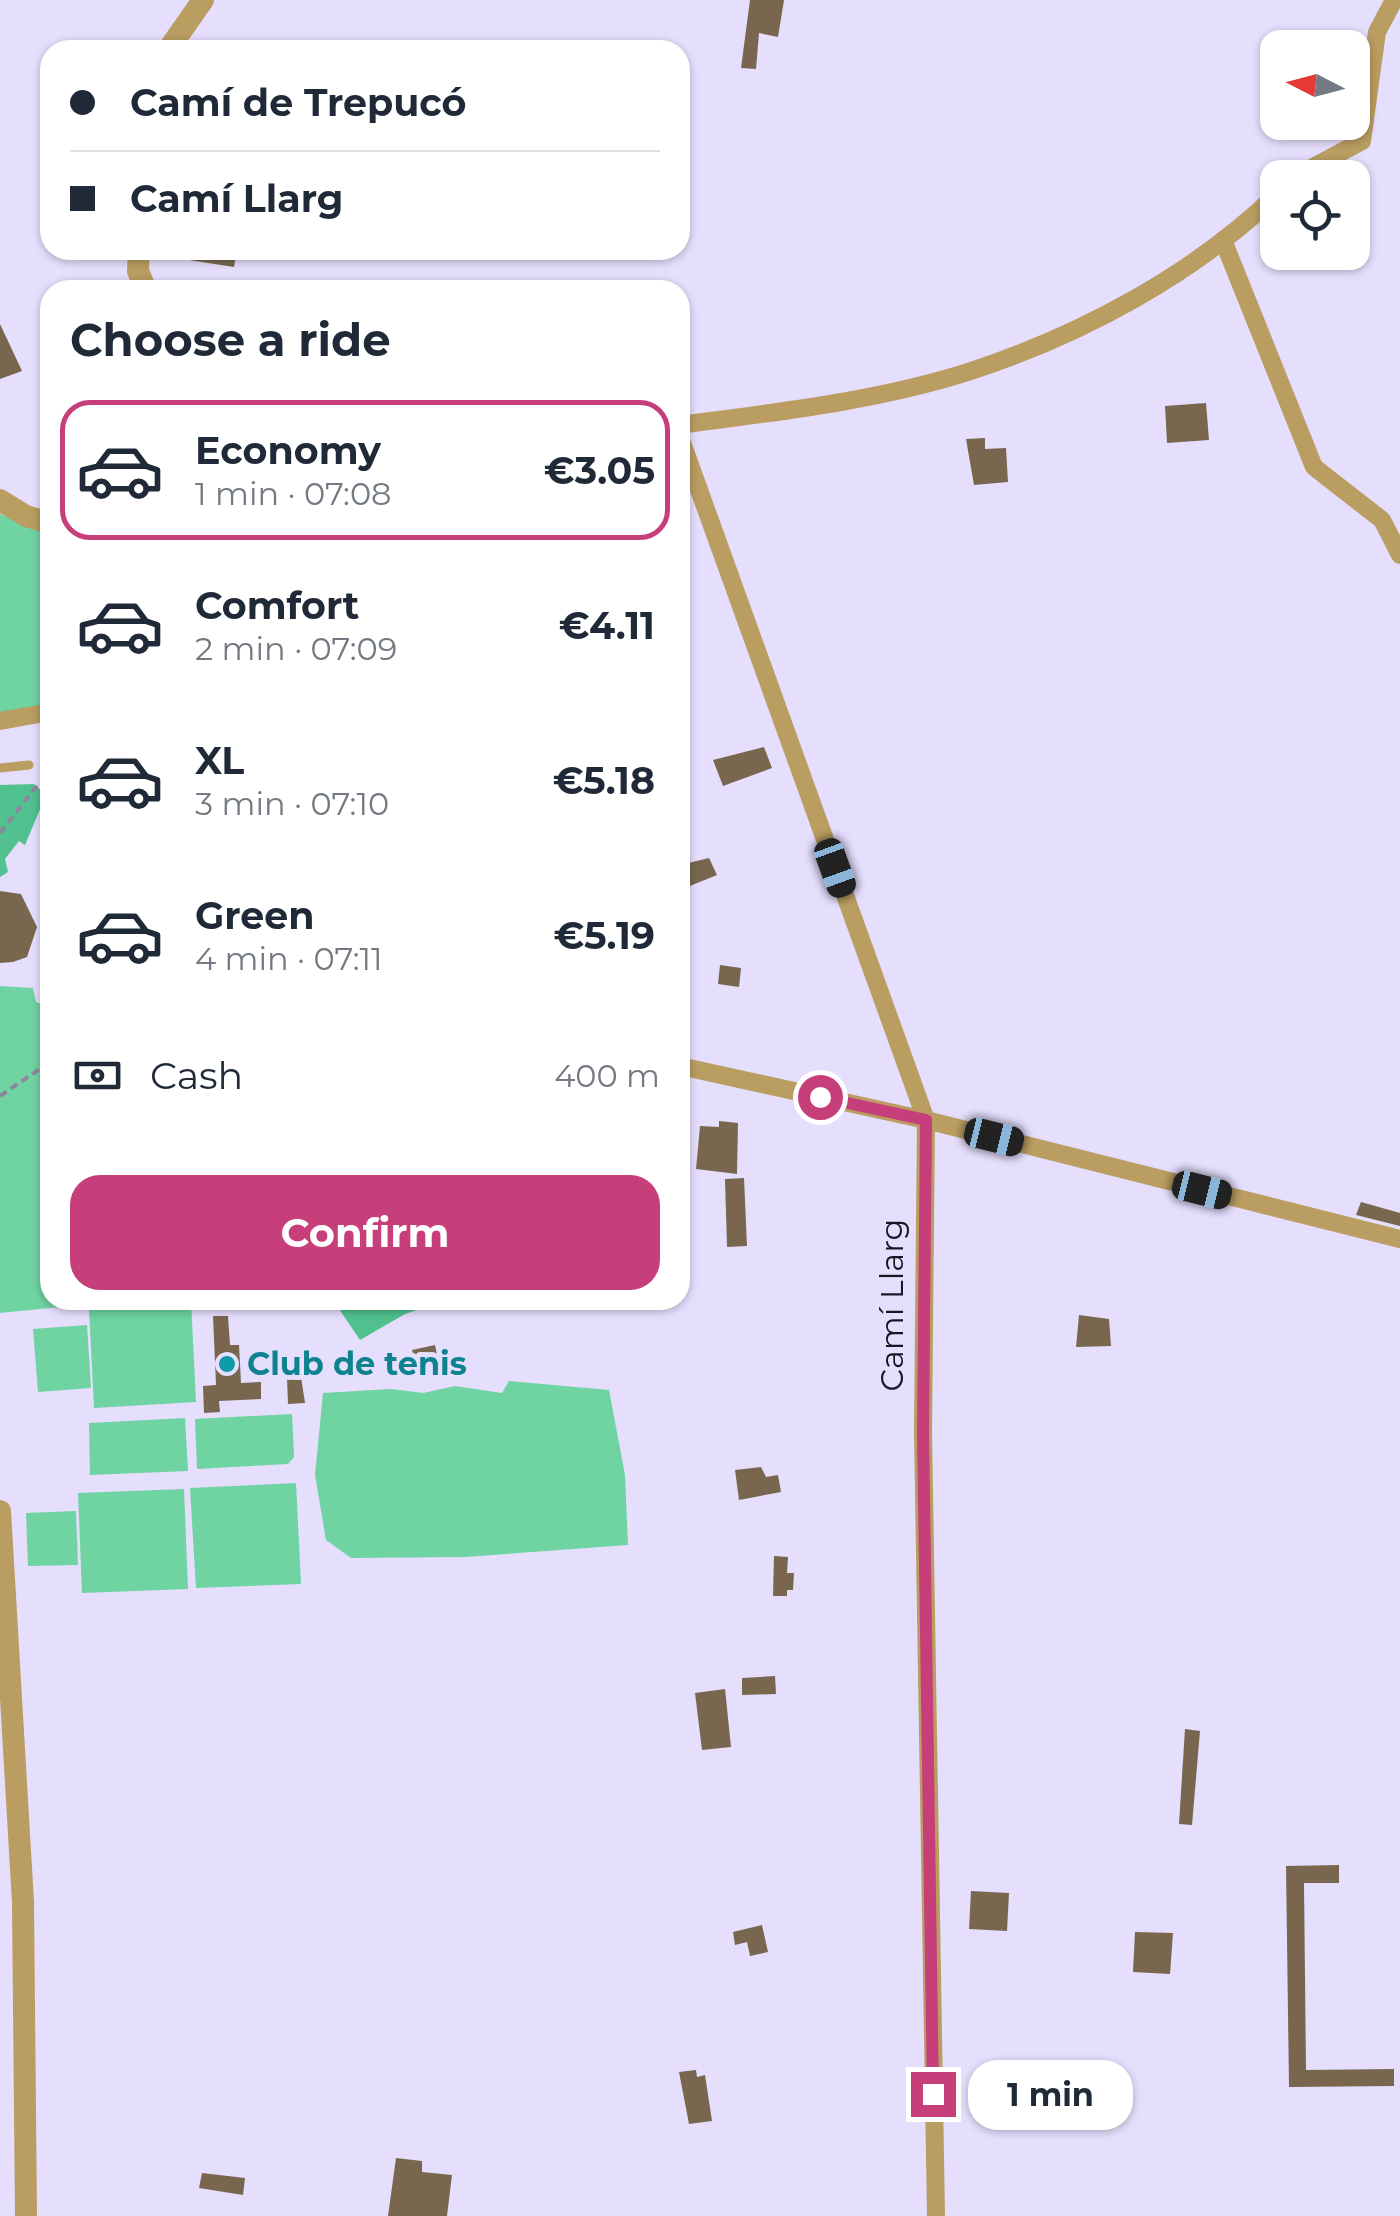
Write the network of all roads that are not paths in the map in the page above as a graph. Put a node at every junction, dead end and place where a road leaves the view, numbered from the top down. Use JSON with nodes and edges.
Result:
{"nodes":[{"id":1,"x":203,"y":0,"type":"edge"},
{"id":2,"x":1394,"y":0,"type":"edge"},
{"id":3,"x":175,"y":40,"type":"edge"},
{"id":4,"x":1327,"y":160,"type":"edge"},
{"id":5,"x":1260,"y":208,"type":"edge"},
{"id":6,"x":1223,"y":240,"type":"junction"},
{"id":7,"x":690,"y":424,"type":"edge"},
{"id":8,"x":690,"y":465,"type":"edge"},
{"id":9,"x":0,"y":500,"type":"edge"},
{"id":10,"x":40,"y":518,"type":"edge"},
{"id":11,"x":1400,"y":555,"type":"edge"},
{"id":12,"x":40,"y":714,"type":"edge"},
{"id":13,"x":0,"y":721,"type":"edge"},
{"id":14,"x":30,"y":765,"type":"dead end"},
{"id":15,"x":0,"y":768,"type":"edge"},
{"id":16,"x":690,"y":1068,"type":"edge"},
{"id":17,"x":926,"y":1120,"type":"junction"},
{"id":18,"x":1400,"y":1239,"type":"edge"},
{"id":19,"x":0,"y":1511,"type":"edge"},
{"id":20,"x":25,"y":2146,"type":"junction"},
{"id":21,"x":9,"y":2216,"type":"edge"},
{"id":22,"x":26,"y":2216,"type":"edge"},
{"id":23,"x":936,"y":2216,"type":"edge"}],
"edges":[{"from":1,"to":3,"type":"street"},
{"from":2,"to":4,"type":"street"},
{"from":5,"to":6,"type":"street"},
{"from":6,"to":7,"type":"street"},
{"from":6,"to":11,"type":"street"},
{"from":8,"to":17,"type":"street","name":"Camí Llarg"},
{"from":9,"to":10,"type":"street"},
{"from":12,"to":13,"type":"street"},
{"from":14,"to":15,"type":"lane"},
{"from":16,"to":17,"type":"street"},
{"from":17,"to":18,"type":"street"},
{"from":17,"to":23,"type":"street","name":"Camí Llarg"},
{"from":19,"to":20,"type":"street"},
{"from":20,"to":21,"type":"street"},
{"from":20,"to":22,"type":"street"}]}
